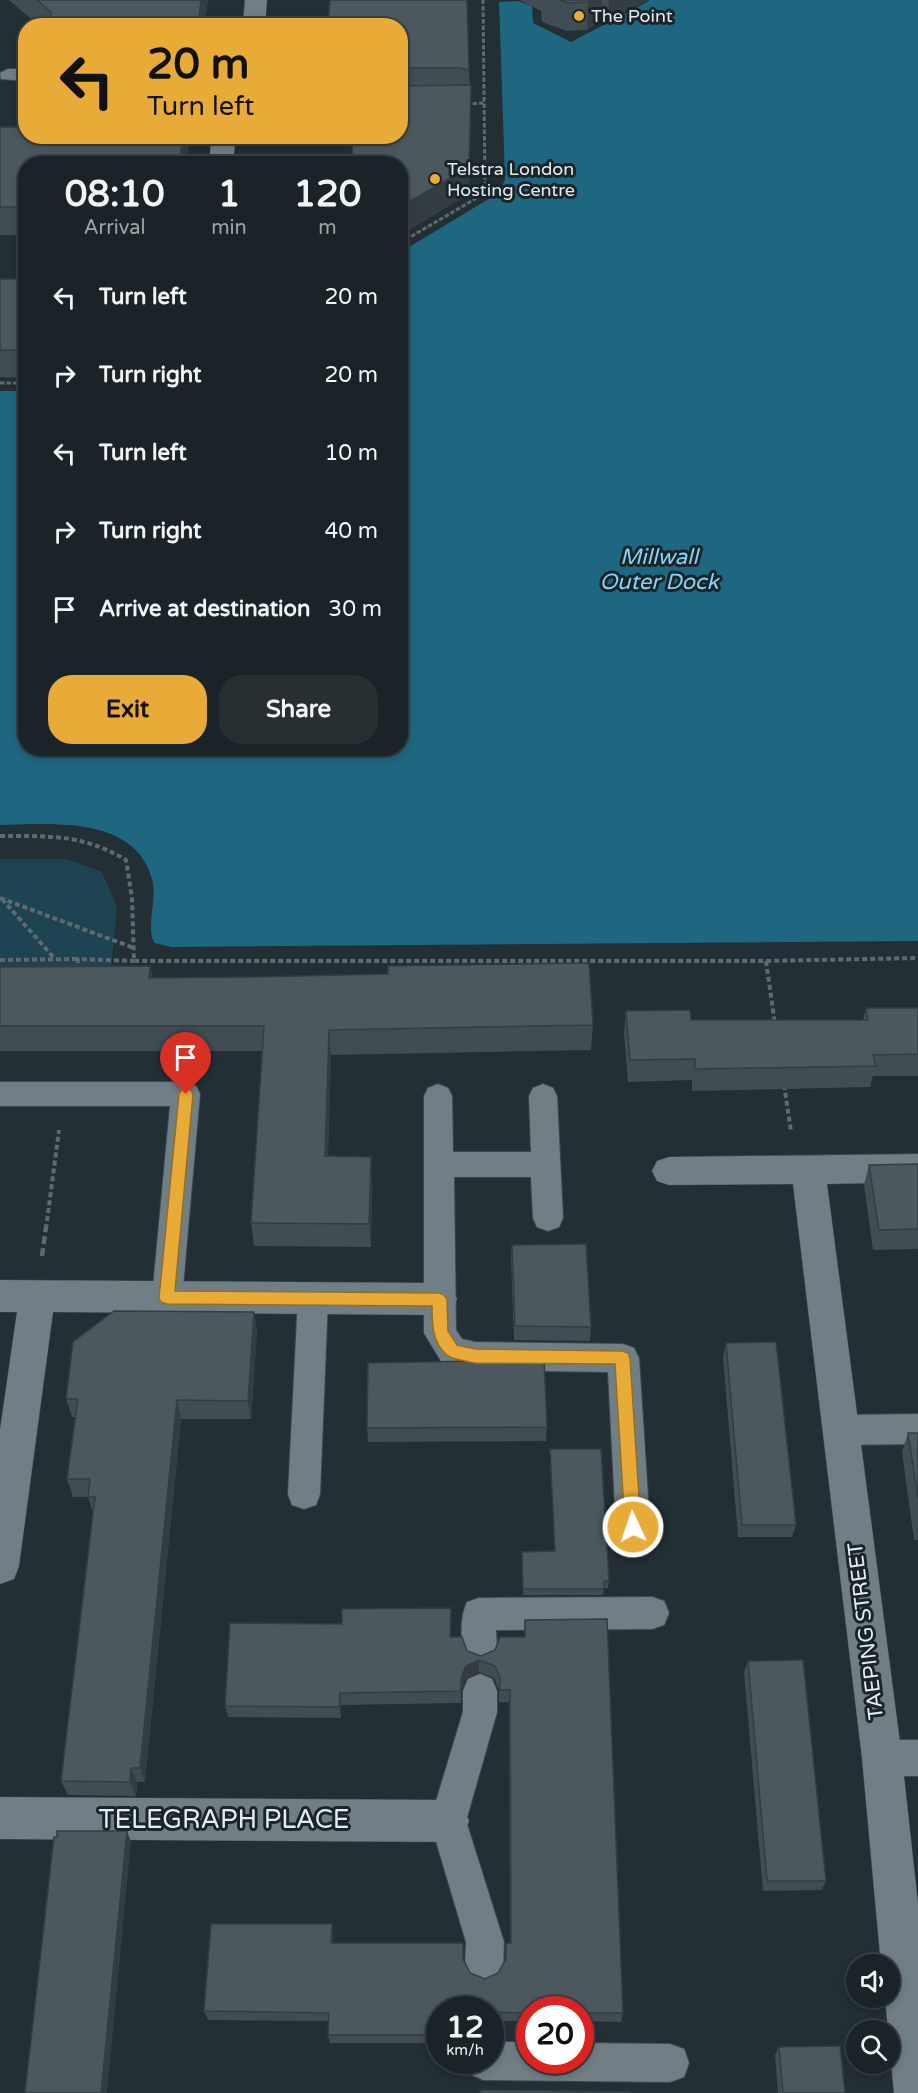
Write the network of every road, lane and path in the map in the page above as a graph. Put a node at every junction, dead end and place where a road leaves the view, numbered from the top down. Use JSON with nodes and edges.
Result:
{"nodes":[{"id":1,"x":256,"y":0,"type":"edge"},
{"id":2,"x":483,"y":0,"type":"edge"},
{"id":3,"x":255,"y":18,"type":"edge"},
{"id":4,"x":485,"y":103,"type":"junction"},
{"id":5,"x":460,"y":104,"type":"edge"},
{"id":6,"x":408,"y":238,"type":"edge"},
{"id":7,"x":0,"y":383,"type":"edge"},
{"id":8,"x":18,"y":383,"type":"edge"},
{"id":9,"x":0,"y":836,"type":"edge"},
{"id":10,"x":1,"y":898,"type":"edge"},
{"id":11,"x":134,"y":948,"type":"junction"},
{"id":12,"x":918,"y":958,"type":"edge"},
{"id":13,"x":55,"y":959,"type":"junction"},
{"id":14,"x":78,"y":959,"type":"junction"},
{"id":15,"x":0,"y":960,"type":"edge"},
{"id":16,"x":134,"y":961,"type":"junction"},
{"id":17,"x":766,"y":961,"type":"junction"},
{"id":18,"x":76,"y":981,"type":"edge"},
{"id":19,"x":776,"y":1029,"type":"edge"},
{"id":20,"x":783,"y":1075,"type":"edge"},
{"id":21,"x":0,"y":1094,"type":"edge"},
{"id":22,"x":63,"y":1094,"type":"junction"},
{"id":23,"x":438,"y":1096,"type":"dead end"},
{"id":24,"x":543,"y":1096,"type":"dead end"},
{"id":25,"x":438,"y":1164,"type":"junction"},
{"id":26,"x":546,"y":1165,"type":"junction"},
{"id":27,"x":918,"y":1168,"type":"edge"},
{"id":28,"x":808,"y":1169,"type":"junction"},
{"id":29,"x":669,"y":1172,"type":"dead end"},
{"id":30,"x":549,"y":1218,"type":"dead end"},
{"id":31,"x":0,"y":1296,"type":"edge"},
{"id":32,"x":37,"y":1296,"type":"junction"},
{"id":33,"x":167,"y":1298,"type":"junction"},
{"id":34,"x":313,"y":1298,"type":"junction"},
{"id":35,"x":439,"y":1299,"type":"junction"},
{"id":36,"x":918,"y":1429,"type":"edge"},
{"id":37,"x":842,"y":1430,"type":"junction"},
{"id":38,"x":304,"y":1494,"type":"dead end"},
{"id":39,"x":633,"y":1527,"type":"dead end"},
{"id":40,"x":0,"y":1566,"type":"edge"},
{"id":41,"x":652,"y":1613,"type":"dead end"},
{"id":42,"x":480,"y":1649,"type":"dead end"},
{"id":43,"x":480,"y":1691,"type":"dead end"},
{"id":44,"x":900,"y":1758,"type":"edge"},
{"id":45,"x":0,"y":1818,"type":"edge"},
{"id":46,"x":448,"y":1821,"type":"junction"},
{"id":47,"x":484,"y":1967,"type":"dead end"},
{"id":48,"x":504,"y":2061,"type":"edge"},
{"id":49,"x":670,"y":2063,"type":"dead end"},
{"id":50,"x":916,"y":2093,"type":"edge"}],
"edges":[{"from":1,"to":3,"type":"street"},
{"from":2,"to":4,"type":"path"},
{"from":4,"to":5,"type":"path"},
{"from":4,"to":6,"type":"path"},
{"from":7,"to":8,"type":"path"},
{"from":9,"to":11,"type":"path"},
{"from":10,"to":11,"type":"path"},
{"from":10,"to":13,"type":"path"},
{"from":11,"to":16,"type":"path"},
{"from":12,"to":17,"type":"path"},
{"from":13,"to":14,"type":"path"},
{"from":13,"to":15,"type":"path"},
{"from":14,"to":16,"type":"path"},
{"from":14,"to":18,"type":"path"},
{"from":16,"to":17,"type":"path"},
{"from":17,"to":19,"type":"path"},
{"from":20,"to":28,"type":"path"},
{"from":21,"to":22,"type":"lane"},
{"from":22,"to":32,"type":"path"},
{"from":22,"to":33,"type":"lane"},
{"from":23,"to":25,"type":"lane"},
{"from":24,"to":26,"type":"lane"},
{"from":25,"to":26,"type":"lane"},
{"from":25,"to":35,"type":"lane"},
{"from":26,"to":30,"type":"lane"},
{"from":27,"to":28,"type":"street"},
{"from":28,"to":29,"type":"street"},
{"from":28,"to":37,"type":"street","name":"TAEPING STREET"},
{"from":31,"to":32,"type":"street"},
{"from":32,"to":33,"type":"street"},
{"from":32,"to":40,"type":"street"},
{"from":33,"to":34,"type":"street"},
{"from":34,"to":35,"type":"street"},
{"from":34,"to":38,"type":"lane"},
{"from":35,"to":39,"type":"lane"},
{"from":36,"to":37,"type":"lane"},
{"from":37,"to":44,"type":"street","name":"TAEPING STREET"},
{"from":41,"to":42,"type":"lane"},
{"from":43,"to":46,"type":"lane"},
{"from":44,"to":50,"type":"street","name":"TAEPING STREET"},
{"from":45,"to":46,"type":"street","name":"TELEGRAPH PLACE"},
{"from":46,"to":47,"type":"lane"},
{"from":48,"to":49,"type":"lane"}]}
